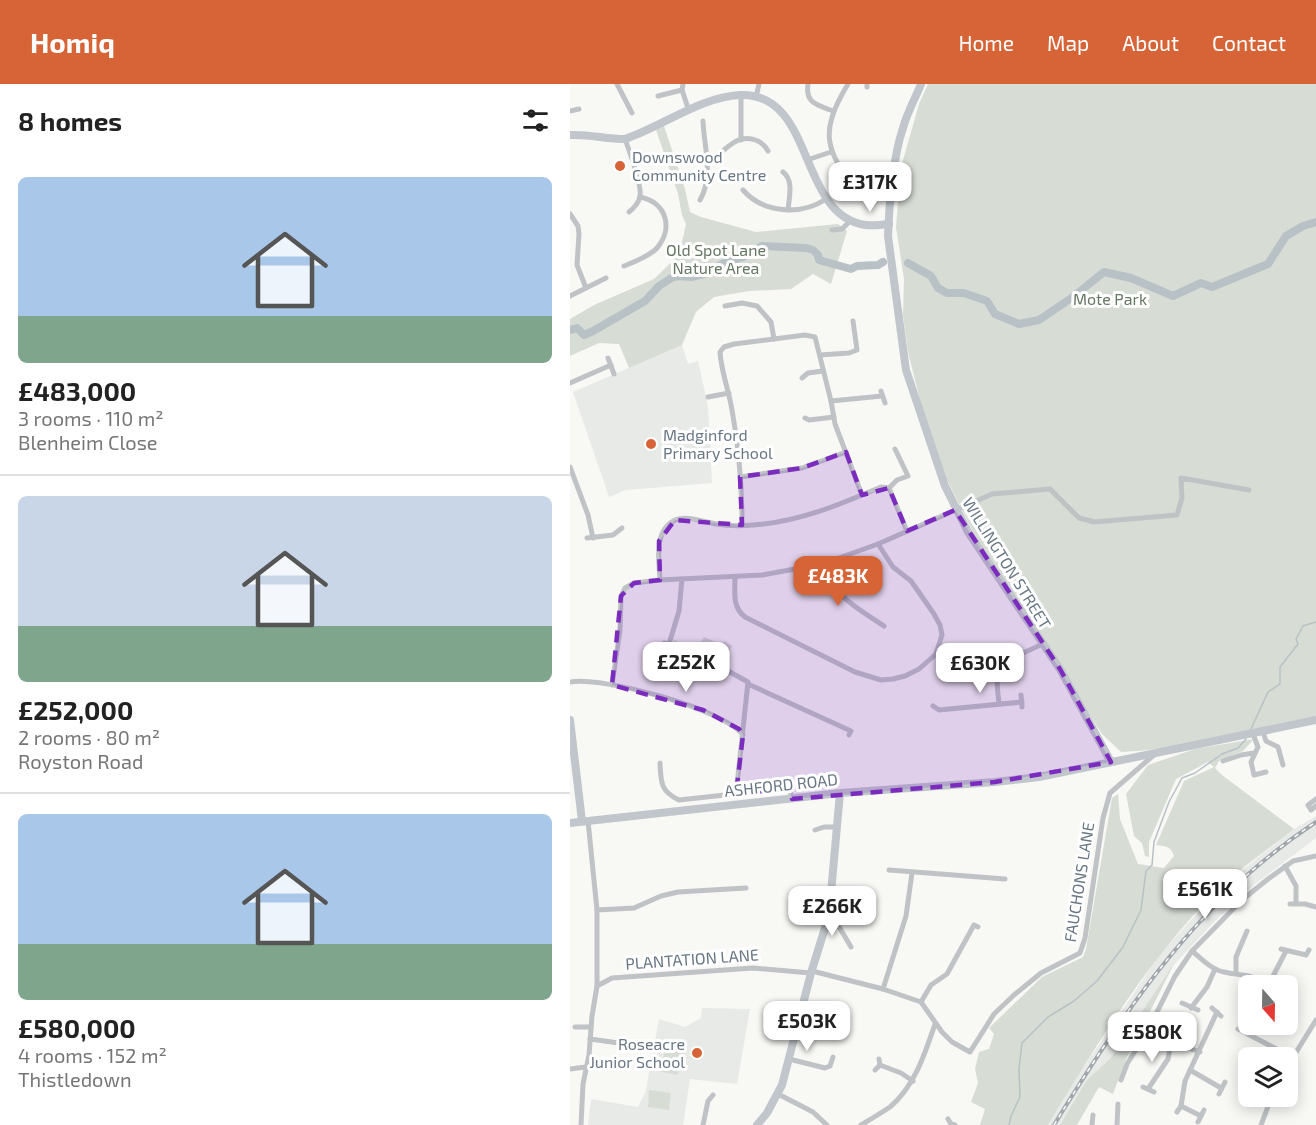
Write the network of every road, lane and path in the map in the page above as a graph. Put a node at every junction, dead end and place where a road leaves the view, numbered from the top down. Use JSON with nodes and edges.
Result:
{"nodes":[{"id":1,"x":616,"y":84,"type":"edge"},
{"id":2,"x":759,"y":84,"type":"edge"},
{"id":3,"x":848,"y":84,"type":"edge"},
{"id":4,"x":921,"y":84,"type":"edge"},
{"id":5,"x":682,"y":87,"type":"edge"},
{"id":6,"x":806,"y":87,"type":"edge"},
{"id":7,"x":741,"y":95,"type":"junction"},
{"id":8,"x":658,"y":96,"type":"dead end"},
{"id":9,"x":756,"y":98,"type":"junction"},
{"id":10,"x":580,"y":108,"type":"dead end"},
{"id":11,"x":570,"y":111,"type":"edge"},
{"id":12,"x":689,"y":111,"type":"junction"},
{"id":13,"x":833,"y":111,"type":"junction"},
{"id":14,"x":632,"y":113,"type":"dead end"},
{"id":15,"x":704,"y":121,"type":"dead end"},
{"id":16,"x":570,"y":135,"type":"edge"},
{"id":17,"x":625,"y":139,"type":"junction"},
{"id":18,"x":741,"y":140,"type":"junction"},
{"id":19,"x":770,"y":142,"type":"dead end"},
{"id":20,"x":831,"y":152,"type":"junction"},
{"id":21,"x":708,"y":160,"type":"junction"},
{"id":22,"x":807,"y":160,"type":"junction"},
{"id":23,"x":783,"y":172,"type":"dead end"},
{"id":24,"x":743,"y":190,"type":"dead end"},
{"id":25,"x":640,"y":197,"type":"junction"},
{"id":26,"x":860,"y":197,"type":"dead end"},
{"id":27,"x":826,"y":199,"type":"junction"},
{"id":28,"x":700,"y":200,"type":"dead end"},
{"id":29,"x":788,"y":210,"type":"junction"},
{"id":30,"x":629,"y":212,"type":"dead end"},
{"id":31,"x":570,"y":214,"type":"edge"},
{"id":32,"x":850,"y":221,"type":"junction"},
{"id":33,"x":889,"y":224,"type":"junction"},
{"id":34,"x":832,"y":230,"type":"dead end"},
{"id":35,"x":570,"y":249,"type":"edge"},
{"id":36,"x":578,"y":249,"type":"junction"},
{"id":37,"x":637,"y":252,"type":"dead end"},
{"id":38,"x":641,"y":258,"type":"junction"},
{"id":39,"x":624,"y":266,"type":"dead end"},
{"id":40,"x":606,"y":278,"type":"dead end"},
{"id":41,"x":599,"y":282,"type":"junction"},
{"id":42,"x":586,"y":288,"type":"junction"},
{"id":43,"x":603,"y":289,"type":"dead end"},
{"id":44,"x":570,"y":296,"type":"edge"},
{"id":45,"x":725,"y":306,"type":"dead end"},
{"id":46,"x":853,"y":321,"type":"dead end"},
{"id":47,"x":774,"y":339,"type":"junction"},
{"id":48,"x":820,"y":356,"type":"junction"},
{"id":49,"x":608,"y":357,"type":"dead end"},
{"id":50,"x":611,"y":365,"type":"junction"},
{"id":51,"x":823,"y":371,"type":"junction"},
{"id":52,"x":614,"y":374,"type":"dead end"},
{"id":53,"x":802,"y":378,"type":"dead end"},
{"id":54,"x":570,"y":383,"type":"edge"},
{"id":55,"x":729,"y":393,"type":"junction"},
{"id":56,"x":708,"y":397,"type":"dead end"},
{"id":57,"x":831,"y":401,"type":"junction"},
{"id":58,"x":885,"y":403,"type":"dead end"},
{"id":59,"x":834,"y":417,"type":"junction"},
{"id":60,"x":805,"y":418,"type":"dead end"},
{"id":61,"x":895,"y":449,"type":"dead end"},
{"id":62,"x":846,"y":452,"type":"junction"},
{"id":63,"x":570,"y":467,"type":"edge"},
{"id":64,"x":740,"y":477,"type":"junction"},
{"id":65,"x":889,"y":488,"type":"junction"},
{"id":66,"x":1249,"y":490,"type":"dead end"},
{"id":67,"x":862,"y":495,"type":"junction"},
{"id":68,"x":955,"y":510,"type":"junction"},
{"id":69,"x":742,"y":525,"type":"junction"},
{"id":70,"x":622,"y":528,"type":"dead end"},
{"id":71,"x":907,"y":531,"type":"junction"},
{"id":72,"x":878,"y":544,"type":"junction"},
{"id":73,"x":822,"y":564,"type":"junction"},
{"id":74,"x":735,"y":577,"type":"junction"},
{"id":75,"x":682,"y":579,"type":"junction"},
{"id":76,"x":660,"y":580,"type":"junction"},
{"id":77,"x":884,"y":626,"type":"dead end"},
{"id":78,"x":670,"y":644,"type":"dead end"},
{"id":79,"x":1042,"y":644,"type":"junction"},
{"id":80,"x":936,"y":654,"type":"junction"},
{"id":81,"x":714,"y":658,"type":"dead end"},
{"id":82,"x":966,"y":668,"type":"dead end"},
{"id":83,"x":570,"y":682,"type":"edge"},
{"id":84,"x":748,"y":683,"type":"junction"},
{"id":85,"x":612,"y":685,"type":"junction"},
{"id":86,"x":1022,"y":701,"type":"dead end"},
{"id":87,"x":999,"y":703,"type":"junction"},
{"id":88,"x":933,"y":706,"type":"dead end"},
{"id":89,"x":570,"y":720,"type":"edge"},
{"id":90,"x":1316,"y":720,"type":"edge"},
{"id":91,"x":850,"y":733,"type":"dead end"},
{"id":92,"x":1258,"y":733,"type":"junction"},
{"id":93,"x":743,"y":735,"type":"junction"},
{"id":94,"x":572,"y":750,"type":"edge"},
{"id":95,"x":1156,"y":753,"type":"junction"},
{"id":96,"x":1254,"y":753,"type":"junction"},
{"id":97,"x":1222,"y":761,"type":"dead end"},
{"id":98,"x":1111,"y":762,"type":"junction"},
{"id":99,"x":660,"y":763,"type":"dead end"},
{"id":100,"x":1283,"y":765,"type":"dead end"},
{"id":101,"x":1266,"y":772,"type":"dead end"},
{"id":102,"x":736,"y":794,"type":"junction"},
{"id":103,"x":840,"y":794,"type":"junction"},
{"id":104,"x":792,"y":799,"type":"junction"},
{"id":105,"x":1316,"y":799,"type":"edge"},
{"id":106,"x":679,"y":800,"type":"junction"},
{"id":107,"x":1316,"y":806,"type":"edge"},
{"id":108,"x":678,"y":811,"type":"junction"},
{"id":109,"x":585,"y":821,"type":"junction"},
{"id":110,"x":570,"y":823,"type":"edge"},
{"id":111,"x":836,"y":827,"type":"junction"},
{"id":112,"x":815,"y":830,"type":"dead end"},
{"id":113,"x":1316,"y":856,"type":"edge"},
{"id":114,"x":1285,"y":866,"type":"junction"},
{"id":115,"x":889,"y":870,"type":"dead end"},
{"id":116,"x":912,"y":873,"type":"junction"},
{"id":117,"x":1005,"y":879,"type":"dead end"},
{"id":118,"x":746,"y":888,"type":"dead end"},
{"id":119,"x":1316,"y":907,"type":"edge"},
{"id":120,"x":597,"y":910,"type":"junction"},
{"id":121,"x":829,"y":915,"type":"junction"},
{"id":122,"x":978,"y":927,"type":"dead end"},
{"id":123,"x":1247,"y":932,"type":"dead end"},
{"id":124,"x":851,"y":946,"type":"dead end"},
{"id":125,"x":1310,"y":950,"type":"dead end"},
{"id":126,"x":1192,"y":951,"type":"junction"},
{"id":127,"x":1215,"y":969,"type":"junction"},
{"id":128,"x":597,"y":972,"type":"junction"},
{"id":129,"x":811,"y":972,"type":"junction"},
{"id":130,"x":1236,"y":973,"type":"junction"},
{"id":131,"x":1251,"y":975,"type":"edge"},
{"id":132,"x":1274,"y":975,"type":"edge"},
{"id":133,"x":612,"y":978,"type":"junction"},
{"id":134,"x":597,"y":986,"type":"junction"},
{"id":135,"x":883,"y":990,"type":"junction"},
{"id":136,"x":921,"y":1002,"type":"junction"},
{"id":137,"x":1182,"y":1003,"type":"dead end"},
{"id":138,"x":1191,"y":1008,"type":"junction"},
{"id":139,"x":1198,"y":1010,"type":"dead end"},
{"id":140,"x":1217,"y":1012,"type":"dead end"},
{"id":141,"x":1316,"y":1020,"type":"edge"},
{"id":142,"x":935,"y":1024,"type":"junction"},
{"id":143,"x":575,"y":1027,"type":"dead end"},
{"id":144,"x":591,"y":1028,"type":"junction"},
{"id":145,"x":1147,"y":1032,"type":"junction"},
{"id":146,"x":1249,"y":1035,"type":"edge"},
{"id":147,"x":591,"y":1039,"type":"junction"},
{"id":148,"x":1172,"y":1043,"type":"junction"},
{"id":149,"x":633,"y":1045,"type":"dead end"},
{"id":150,"x":1272,"y":1047,"type":"edge"},
{"id":151,"x":1298,"y":1048,"type":"edge"},
{"id":152,"x":1200,"y":1052,"type":"junction"},
{"id":153,"x":833,"y":1057,"type":"dead end"},
{"id":154,"x":789,"y":1059,"type":"junction"},
{"id":155,"x":878,"y":1065,"type":"dead end"},
{"id":156,"x":586,"y":1067,"type":"junction"},
{"id":157,"x":570,"y":1069,"type":"edge"},
{"id":158,"x":1190,"y":1070,"type":"junction"},
{"id":159,"x":1129,"y":1078,"type":"dead end"},
{"id":160,"x":913,"y":1080,"type":"junction"},
{"id":161,"x":1225,"y":1082,"type":"dead end"},
{"id":162,"x":1148,"y":1089,"type":"dead end"},
{"id":163,"x":778,"y":1094,"type":"junction"},
{"id":164,"x":713,"y":1095,"type":"dead end"},
{"id":165,"x":1181,"y":1106,"type":"junction"},
{"id":166,"x":1268,"y":1107,"type":"edge"},
{"id":167,"x":1125,"y":1110,"type":"dead end"},
{"id":168,"x":1177,"y":1112,"type":"dead end"},
{"id":169,"x":1093,"y":1115,"type":"dead end"},
{"id":170,"x":1201,"y":1116,"type":"dead end"},
{"id":171,"x":865,"y":1124,"type":"edge"},
{"id":172,"x":581,"y":1125,"type":"edge"},
{"id":173,"x":703,"y":1125,"type":"edge"},
{"id":174,"x":756,"y":1125,"type":"edge"},
{"id":175,"x":827,"y":1125,"type":"edge"},
{"id":176,"x":1092,"y":1125,"type":"edge"},
{"id":177,"x":1117,"y":1125,"type":"edge"},
{"id":178,"x":1262,"y":1125,"type":"edge"}],
"edges":[{"from":1,"to":14,"type":"street"},
{"from":2,"to":9,"type":"street"},
{"from":3,"to":13,"type":"street"},
{"from":4,"to":33,"type":"street","name":"WILLINGTON STREET"},
{"from":5,"to":8,"type":"street"},
{"from":5,"to":12,"type":"street"},
{"from":6,"to":13,"type":"street"},
{"from":7,"to":9,"type":"street"},
{"from":7,"to":12,"type":"street"},
{"from":7,"to":18,"type":"street"},
{"from":9,"to":22,"type":"street"},
{"from":10,"to":11,"type":"street"},
{"from":12,"to":17,"type":"street"},
{"from":13,"to":20,"type":"street"},
{"from":15,"to":21,"type":"street"},
{"from":16,"to":17,"type":"street"},
{"from":17,"to":25,"type":"street"},
{"from":18,"to":19,"type":"street"},
{"from":18,"to":21,"type":"street"},
{"from":20,"to":22,"type":"street"},
{"from":20,"to":26,"type":"street"},
{"from":21,"to":28,"type":"street"},
{"from":22,"to":27,"type":"street"},
{"from":23,"to":29,"type":"street"},
{"from":24,"to":29,"type":"street"},
{"from":25,"to":30,"type":"street"},
{"from":25,"to":38,"type":"street"},
{"from":27,"to":29,"type":"street"},
{"from":27,"to":32,"type":"street"},
{"from":31,"to":36,"type":"street"},
{"from":32,"to":33,"type":"street"},
{"from":32,"to":34,"type":"street"},
{"from":33,"to":68,"type":"street","name":"WILLINGTON STREET"},
{"from":35,"to":36,"type":"street"},
{"from":36,"to":42,"type":"street"},
{"from":37,"to":38,"type":"street"},
{"from":38,"to":39,"type":"street"},
{"from":40,"to":41,"type":"street"},
{"from":41,"to":42,"type":"street"},
{"from":41,"to":43,"type":"street"},
{"from":42,"to":44,"type":"street"},
{"from":45,"to":47,"type":"street"},
{"from":46,"to":48,"type":"street"},
{"from":47,"to":48,"type":"street"},
{"from":47,"to":55,"type":"street"},
{"from":48,"to":51,"type":"street"},
{"from":49,"to":50,"type":"street"},
{"from":50,"to":52,"type":"street"},
{"from":50,"to":54,"type":"street"},
{"from":51,"to":53,"type":"street"},
{"from":51,"to":57,"type":"street"},
{"from":55,"to":56,"type":"street"},
{"from":55,"to":64,"type":"street"},
{"from":57,"to":58,"type":"street"},
{"from":57,"to":59,"type":"street"},
{"from":59,"to":60,"type":"street"},
{"from":59,"to":62,"type":"street"},
{"from":61,"to":65,"type":"street"},
{"from":62,"to":64,"type":"street"},
{"from":62,"to":67,"type":"street"},
{"from":63,"to":70,"type":"street"},
{"from":64,"to":69,"type":"street"},
{"from":65,"to":67,"type":"street"},
{"from":65,"to":71,"type":"street"},
{"from":66,"to":68,"type":"street"},
{"from":67,"to":69,"type":"street"},
{"from":68,"to":71,"type":"street"},
{"from":68,"to":79,"type":"street","name":"WILLINGTON STREET"},
{"from":69,"to":76,"type":"street"},
{"from":71,"to":72,"type":"street"},
{"from":72,"to":73,"type":"street"},
{"from":72,"to":80,"type":"street"},
{"from":73,"to":74,"type":"street"},
{"from":73,"to":77,"type":"street"},
{"from":74,"to":75,"type":"street"},
{"from":74,"to":80,"type":"street"},
{"from":75,"to":76,"type":"street"},
{"from":75,"to":78,"type":"street"},
{"from":76,"to":85,"type":"street"},
{"from":79,"to":87,"type":"street"},
{"from":79,"to":98,"type":"street","name":"WILLINGTON STREET"},
{"from":80,"to":82,"type":"street"},
{"from":81,"to":84,"type":"street"},
{"from":83,"to":85,"type":"street"},
{"from":84,"to":91,"type":"street"},
{"from":84,"to":93,"type":"street"},
{"from":85,"to":93,"type":"street"},
{"from":86,"to":87,"type":"street"},
{"from":87,"to":88,"type":"street"},
{"from":89,"to":94,"type":"street"},
{"from":90,"to":92,"type":"main road"},
{"from":92,"to":95,"type":"main road"},
{"from":92,"to":96,"type":"street"},
{"from":92,"to":100,"type":"street"},
{"from":93,"to":102,"type":"street"},
{"from":94,"to":109,"type":"street"},
{"from":95,"to":98,"type":"main road","name":"ASHFORD ROAD"},
{"from":95,"to":142,"type":"street","name":"FAUCHONS LANE"},
{"from":96,"to":97,"type":"street"},
{"from":96,"to":101,"type":"street"},
{"from":98,"to":103,"type":"main road","name":"ASHFORD ROAD"},
{"from":99,"to":106,"type":"street"},
{"from":102,"to":104,"type":"street"},
{"from":102,"to":106,"type":"street"},
{"from":103,"to":104,"type":"main road","name":"ASHFORD ROAD"},
{"from":103,"to":111,"type":"street"},
{"from":104,"to":108,"type":"main road","name":"ASHFORD ROAD"},
{"from":105,"to":107,"type":"street"},
{"from":106,"to":108,"type":"street"},
{"from":108,"to":109,"type":"main road","name":"ASHFORD ROAD"},
{"from":109,"to":110,"type":"main road","name":"ASHFORD ROAD"},
{"from":109,"to":120,"type":"street"},
{"from":111,"to":112,"type":"street"},
{"from":111,"to":121,"type":"street"},
{"from":113,"to":114,"type":"street"},
{"from":114,"to":119,"type":"street"},
{"from":114,"to":126,"type":"street"},
{"from":115,"to":116,"type":"street"},
{"from":116,"to":117,"type":"street"},
{"from":116,"to":135,"type":"street"},
{"from":118,"to":120,"type":"street"},
{"from":120,"to":128,"type":"street"},
{"from":121,"to":124,"type":"street"},
{"from":121,"to":129,"type":"street"},
{"from":122,"to":136,"type":"street"},
{"from":123,"to":130,"type":"street"},
{"from":125,"to":132,"type":"street"},
{"from":126,"to":127,"type":"street"},
{"from":126,"to":145,"type":"street"},
{"from":127,"to":130,"type":"street"},
{"from":127,"to":138,"type":"street"},
{"from":128,"to":133,"type":"street","name":"PLANTATION LANE"},
{"from":128,"to":134,"type":"street"},
{"from":129,"to":133,"type":"street","name":"PLANTATION LANE"},
{"from":129,"to":135,"type":"street"},
{"from":129,"to":154,"type":"street"},
{"from":130,"to":131,"type":"street"},
{"from":133,"to":134,"type":"street","name":"PLANTATION LANE"},
{"from":134,"to":144,"type":"street"},
{"from":135,"to":136,"type":"street"},
{"from":136,"to":142,"type":"street","name":"FAUCHONS LANE"},
{"from":137,"to":138,"type":"street"},
{"from":138,"to":139,"type":"street"},
{"from":140,"to":152,"type":"street"},
{"from":141,"to":151,"type":"street"},
{"from":142,"to":160,"type":"street"},
{"from":143,"to":144,"type":"street"},
{"from":144,"to":147,"type":"street"},
{"from":145,"to":148,"type":"street"},
{"from":145,"to":159,"type":"street"},
{"from":146,"to":150,"type":"street"},
{"from":147,"to":149,"type":"street"},
{"from":147,"to":156,"type":"street"},
{"from":148,"to":152,"type":"street"},
{"from":148,"to":162,"type":"street"},
{"from":152,"to":158,"type":"street"},
{"from":153,"to":154,"type":"street"},
{"from":154,"to":163,"type":"street"},
{"from":155,"to":160,"type":"street"},
{"from":156,"to":157,"type":"street"},
{"from":156,"to":172,"type":"street"},
{"from":158,"to":161,"type":"street"},
{"from":158,"to":165,"type":"street"},
{"from":160,"to":171,"type":"street"},
{"from":163,"to":174,"type":"street"},
{"from":163,"to":175,"type":"street"},
{"from":164,"to":173,"type":"street"},
{"from":165,"to":168,"type":"street"},
{"from":165,"to":170,"type":"street"},
{"from":166,"to":178,"type":"street"},
{"from":167,"to":177,"type":"street"},
{"from":169,"to":176,"type":"street"}]}
